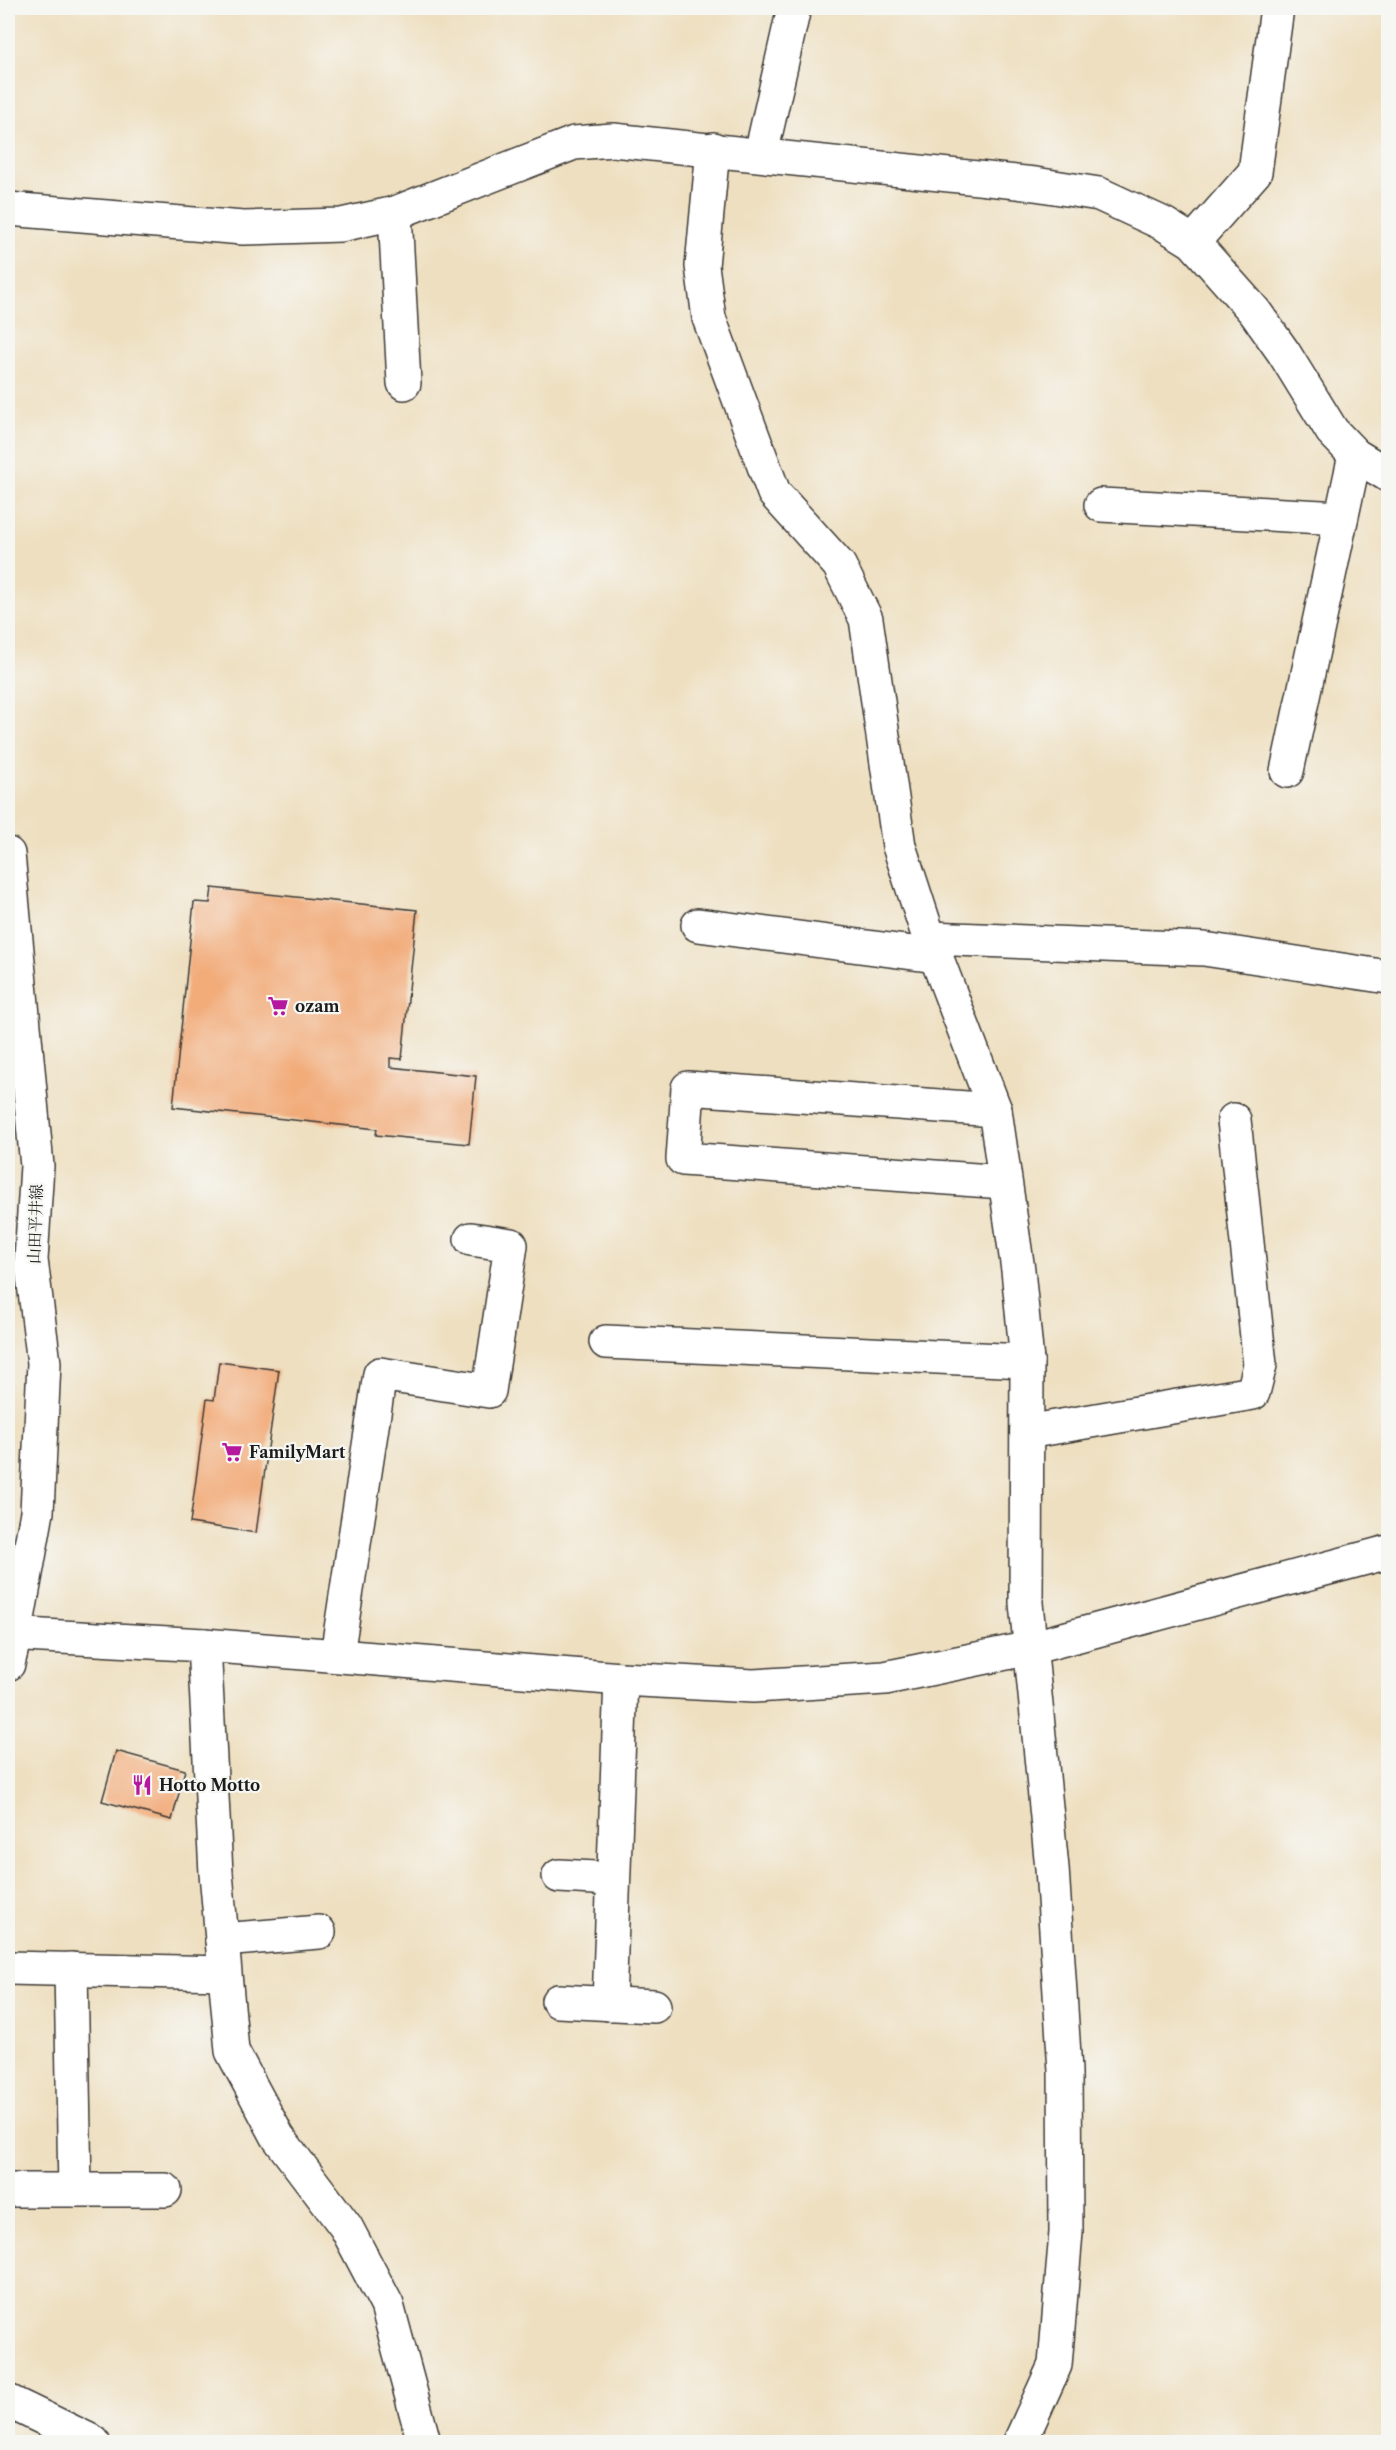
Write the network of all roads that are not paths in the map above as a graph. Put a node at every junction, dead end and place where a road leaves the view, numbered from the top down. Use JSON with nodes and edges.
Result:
{"nodes":[{"id":1,"x":794,"y":8,"type":"edge"},
{"id":2,"x":1277,"y":8,"type":"edge"},
{"id":3,"x":713,"y":149,"type":"junction"},
{"id":4,"x":761,"y":154,"type":"junction"},
{"id":5,"x":8,"y":209,"type":"edge"},
{"id":6,"x":395,"y":213,"type":"junction"},
{"id":7,"x":1193,"y":242,"type":"junction"},
{"id":8,"x":404,"y":383,"type":"dead end"},
{"id":9,"x":1355,"y":455,"type":"junction"},
{"id":10,"x":1389,"y":475,"type":"edge"},
{"id":11,"x":1101,"y":505,"type":"dead end"},
{"id":12,"x":1341,"y":518,"type":"junction"},
{"id":13,"x":1287,"y":771,"type":"dead end"},
{"id":14,"x":8,"y":855,"type":"edge"},
{"id":15,"x":698,"y":925,"type":"dead end"},
{"id":16,"x":933,"y":947,"type":"junction"},
{"id":17,"x":1389,"y":977,"type":"edge"},
{"id":18,"x":995,"y":1110,"type":"junction"},
{"id":19,"x":1234,"y":1120,"type":"dead end"},
{"id":20,"x":1004,"y":1182,"type":"junction"},
{"id":21,"x":471,"y":1239,"type":"dead end"},
{"id":22,"x":606,"y":1342,"type":"dead end"},
{"id":23,"x":1027,"y":1361,"type":"junction"},
{"id":24,"x":1028,"y":1432,"type":"junction"},
{"id":25,"x":1389,"y":1552,"type":"edge"},
{"id":26,"x":10,"y":1644,"type":"edge"},
{"id":27,"x":204,"y":1646,"type":"junction"},
{"id":28,"x":1030,"y":1648,"type":"junction"},
{"id":29,"x":337,"y":1655,"type":"junction"},
{"id":30,"x":621,"y":1679,"type":"junction"},
{"id":31,"x":559,"y":1876,"type":"dead end"},
{"id":32,"x":613,"y":1879,"type":"junction"},
{"id":33,"x":319,"y":1932,"type":"dead end"},
{"id":34,"x":222,"y":1940,"type":"junction"},
{"id":35,"x":8,"y":1968,"type":"edge"},
{"id":36,"x":71,"y":1969,"type":"junction"},
{"id":37,"x":224,"y":1973,"type":"junction"},
{"id":38,"x":558,"y":2001,"type":"dead end"},
{"id":39,"x":609,"y":2004,"type":"junction"},
{"id":40,"x":654,"y":2006,"type":"dead end"},
{"id":41,"x":8,"y":2190,"type":"edge"},
{"id":42,"x":75,"y":2190,"type":"junction"},
{"id":43,"x":165,"y":2190,"type":"dead end"},
{"id":44,"x":8,"y":2401,"type":"edge"},
{"id":45,"x":93,"y":2442,"type":"edge"},
{"id":46,"x":424,"y":2442,"type":"edge"},
{"id":47,"x":1020,"y":2442,"type":"edge"}],
"edges":[{"from":1,"to":4,"type":"street"},
{"from":2,"to":7,"type":"street"},
{"from":3,"to":4,"type":"street"},
{"from":3,"to":6,"type":"street"},
{"from":3,"to":16,"type":"street"},
{"from":4,"to":7,"type":"street"},
{"from":5,"to":6,"type":"street"},
{"from":6,"to":8,"type":"street"},
{"from":7,"to":9,"type":"street"},
{"from":9,"to":10,"type":"street"},
{"from":9,"to":12,"type":"street"},
{"from":11,"to":12,"type":"street"},
{"from":12,"to":13,"type":"street"},
{"from":14,"to":26,"type":"street","name":"山田平井線"},
{"from":15,"to":16,"type":"street"},
{"from":16,"to":17,"type":"street"},
{"from":16,"to":18,"type":"street"},
{"from":18,"to":20,"type":"street"},
{"from":18,"to":20,"type":"street"},
{"from":19,"to":24,"type":"street"},
{"from":20,"to":23,"type":"street"},
{"from":21,"to":29,"type":"street"},
{"from":22,"to":23,"type":"street"},
{"from":23,"to":24,"type":"street"},
{"from":24,"to":28,"type":"street"},
{"from":25,"to":28,"type":"street"},
{"from":26,"to":27,"type":"street"},
{"from":27,"to":29,"type":"street"},
{"from":27,"to":34,"type":"street"},
{"from":28,"to":30,"type":"street"},
{"from":28,"to":47,"type":"street"},
{"from":29,"to":30,"type":"street"},
{"from":30,"to":32,"type":"street"},
{"from":31,"to":32,"type":"street"},
{"from":32,"to":39,"type":"street"},
{"from":33,"to":34,"type":"street"},
{"from":34,"to":37,"type":"street"},
{"from":35,"to":36,"type":"street"},
{"from":36,"to":37,"type":"street"},
{"from":36,"to":42,"type":"street"},
{"from":37,"to":46,"type":"street"},
{"from":38,"to":39,"type":"street"},
{"from":39,"to":40,"type":"street"},
{"from":41,"to":42,"type":"street"},
{"from":42,"to":43,"type":"street"},
{"from":44,"to":45,"type":"street"}]}
